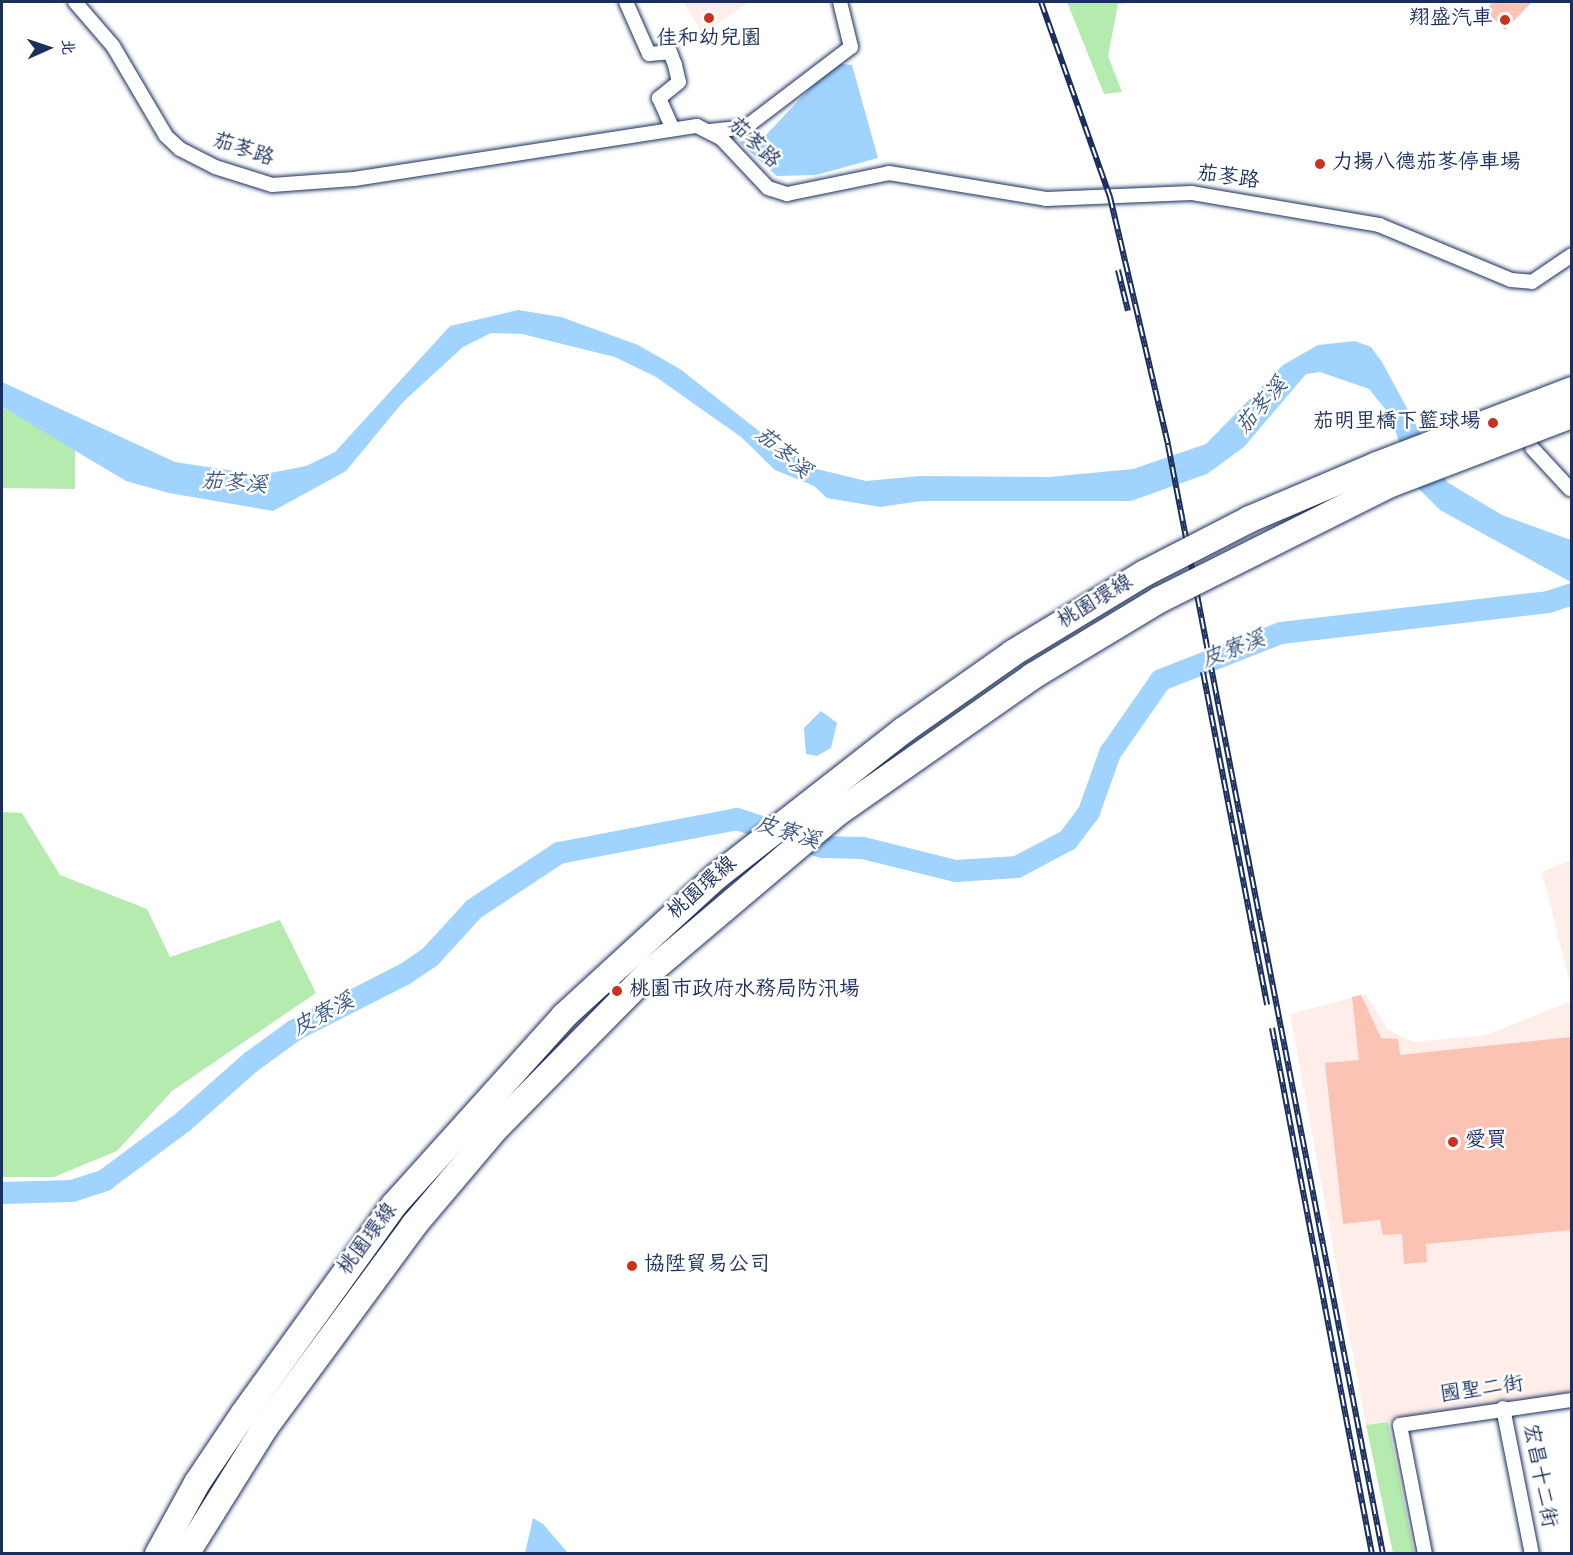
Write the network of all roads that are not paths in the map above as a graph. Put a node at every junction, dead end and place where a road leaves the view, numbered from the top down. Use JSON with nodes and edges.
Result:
{"nodes":[{"id":1,"x":75,"y":2,"type":"edge"},
{"id":2,"x":626,"y":2,"type":"edge"},
{"id":3,"x":840,"y":2,"type":"edge"},
{"id":4,"x":672,"y":127,"type":"junction"},
{"id":5,"x":710,"y":131,"type":"junction"},
{"id":6,"x":1572,"y":255,"type":"edge"},
{"id":7,"x":1572,"y":390,"type":"edge"},
{"id":8,"x":1572,"y":415,"type":"edge"},
{"id":9,"x":1532,"y":448,"type":"dead end"},
{"id":10,"x":1572,"y":471,"type":"edge"},
{"id":11,"x":1571,"y":489,"type":"edge"},
{"id":12,"x":1572,"y":1400,"type":"edge"},
{"id":13,"x":1503,"y":1407,"type":"junction"},
{"id":14,"x":158,"y":1554,"type":"edge"},
{"id":15,"x":186,"y":1554,"type":"edge"},
{"id":16,"x":1425,"y":1554,"type":"edge"},
{"id":17,"x":1532,"y":1554,"type":"edge"}],
"edges":[{"from":1,"to":4,"type":"street","name":"茄苳路"},
{"from":2,"to":4,"type":"street"},
{"from":3,"to":5,"type":"street"},
{"from":4,"to":5,"type":"street","name":"茄苳路"},
{"from":5,"to":6,"type":"street","name":"茄苳路"},
{"from":7,"to":14,"type":"highway","name":"桃園環線","bridge":true},
{"from":8,"to":15,"type":"highway","name":"桃園環線","bridge":true},
{"from":9,"to":11,"type":"street"},
{"from":10,"to":11,"type":"street"},
{"from":12,"to":13,"type":"street","name":"國聖二街"},
{"from":13,"to":16,"type":"street","name":"國聖二街"},
{"from":13,"to":17,"type":"street","name":"宏昌十二街"}]}
